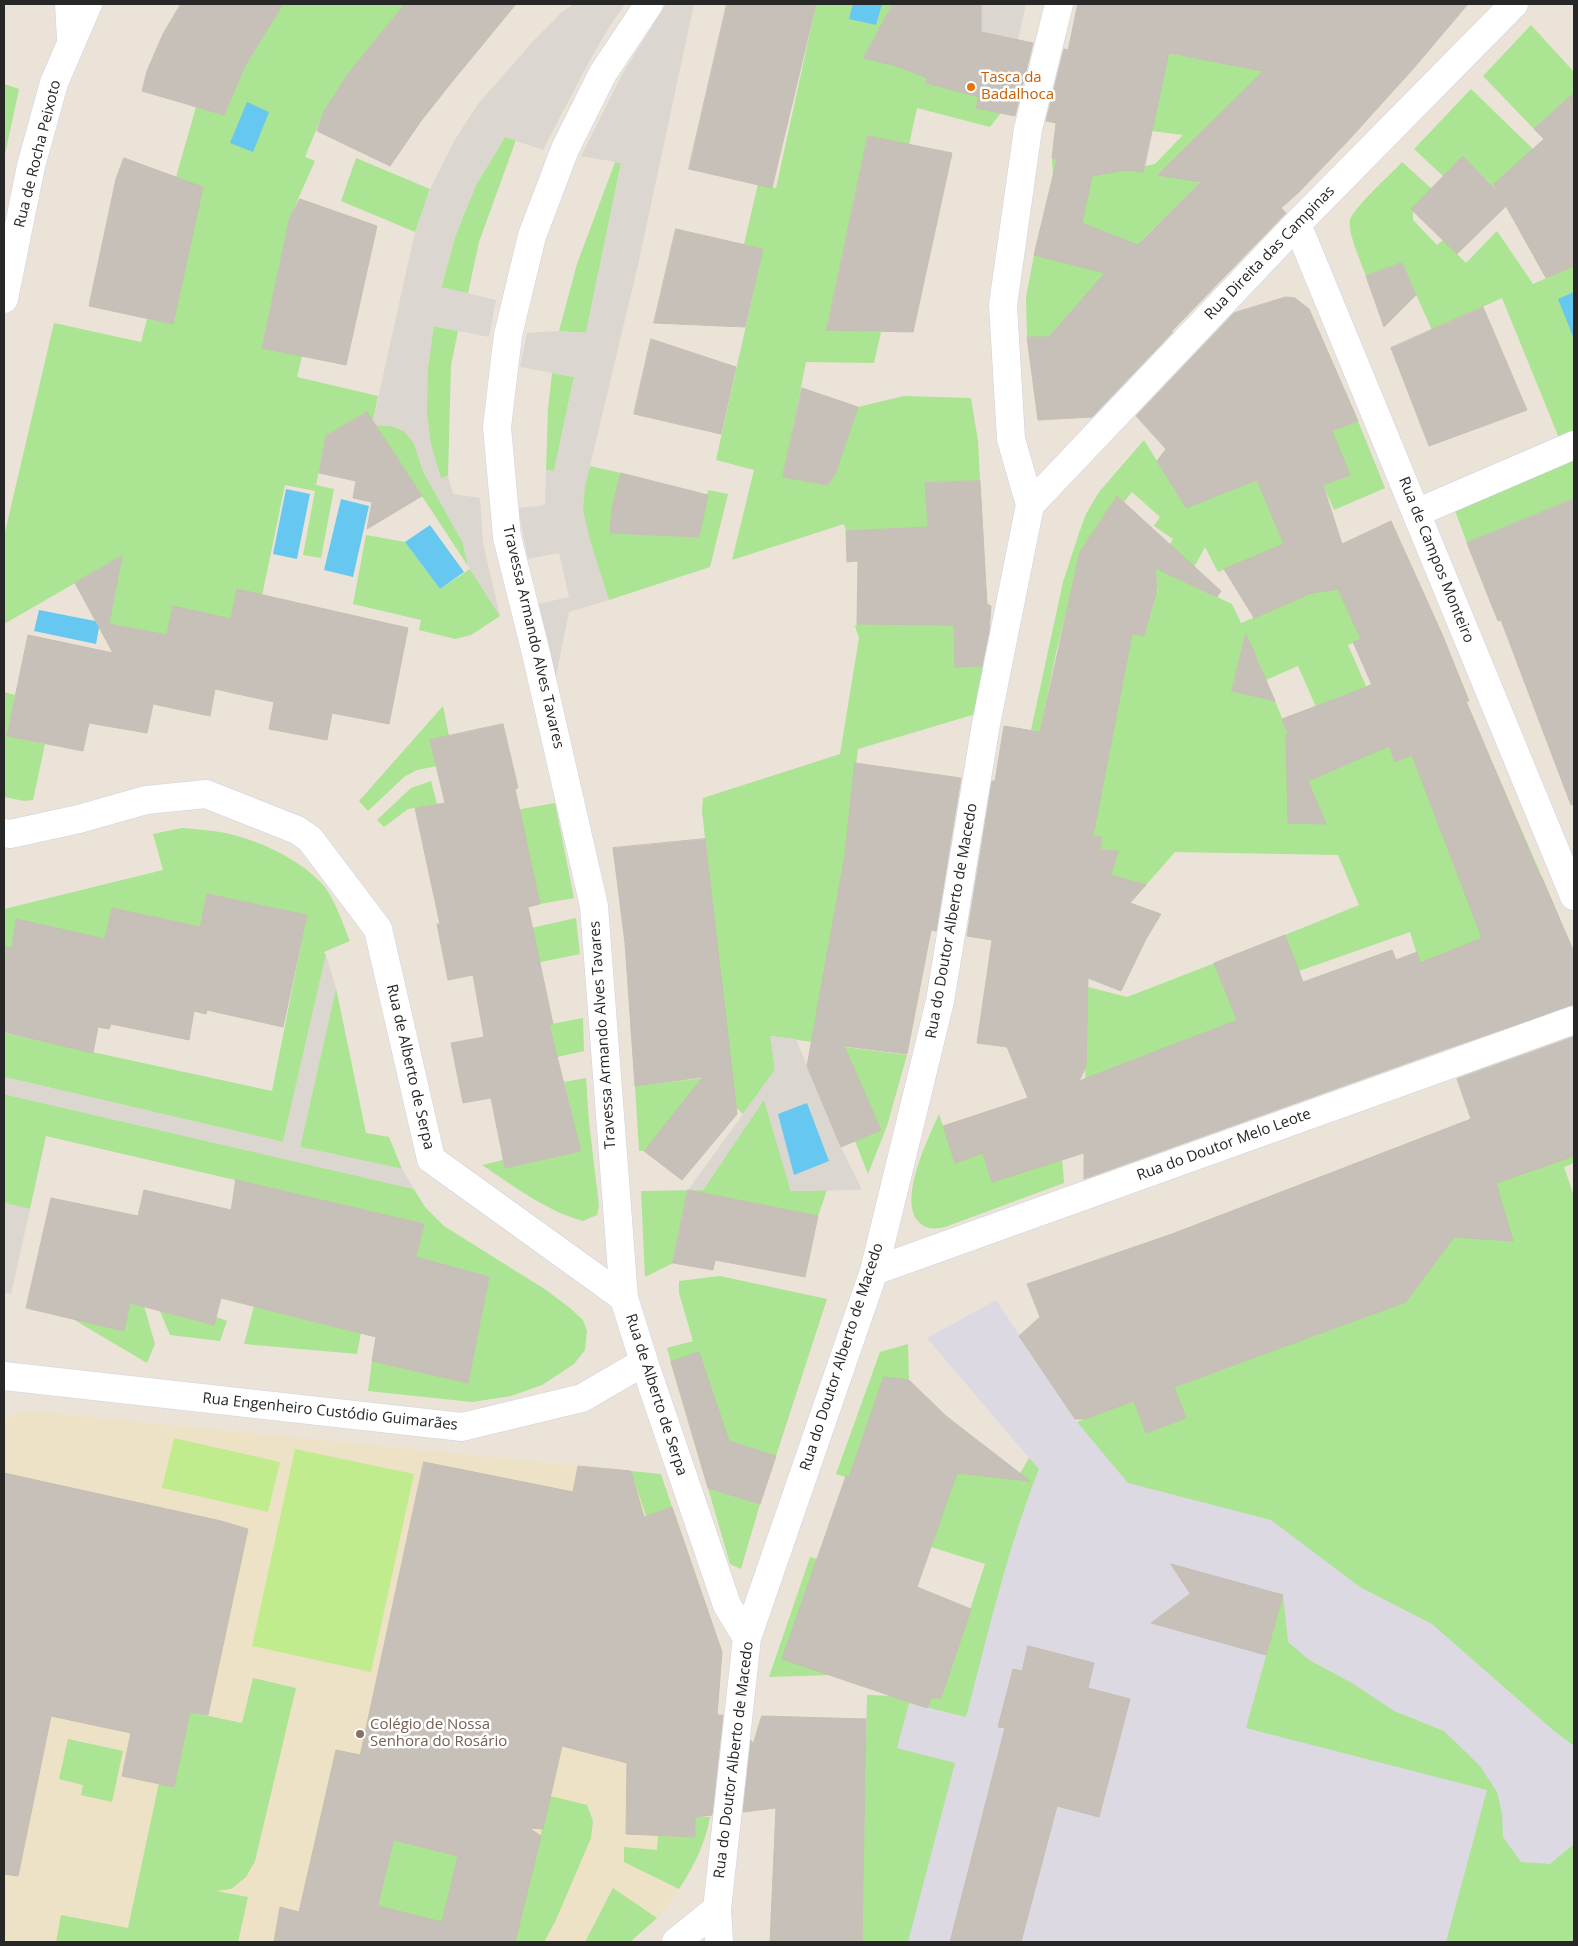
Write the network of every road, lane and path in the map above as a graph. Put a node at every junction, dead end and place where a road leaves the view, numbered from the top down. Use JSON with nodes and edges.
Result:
{"nodes":[{"id":1,"x":70,"y":4,"type":"edge"},
{"id":2,"x":88,"y":4,"type":"edge"},
{"id":3,"x":649,"y":4,"type":"edge"},
{"id":4,"x":1059,"y":4,"type":"edge"},
{"id":5,"x":1514,"y":4,"type":"edge"},
{"id":6,"x":71,"y":40,"type":"junction"},
{"id":7,"x":1297,"y":224,"type":"junction"},
{"id":8,"x":4,"y":299,"type":"edge"},
{"id":9,"x":1574,"y":445,"type":"edge"},
{"id":10,"x":1030,"y":505,"type":"junction"},
{"id":11,"x":1416,"y":513,"type":"junction"},
{"id":12,"x":4,"y":833,"type":"edge"},
{"id":13,"x":1574,"y":896,"type":"edge"},
{"id":14,"x":1574,"y":1020,"type":"edge"},
{"id":15,"x":874,"y":1271,"type":"junction"},
{"id":16,"x":624,"y":1298,"type":"junction"},
{"id":17,"x":644,"y":1362,"type":"junction"},
{"id":18,"x":4,"y":1376,"type":"edge"},
{"id":19,"x":747,"y":1638,"type":"junction"},
{"id":20,"x":717,"y":1909,"type":"junction"},
{"id":21,"x":676,"y":1942,"type":"edge"},
{"id":22,"x":719,"y":1942,"type":"edge"}],
"edges":[{"from":1,"to":6,"type":"street","name":"Rua de Rocha Peixoto"},
{"from":2,"to":6,"type":"street","name":"Rua de Rocha Peixoto"},
{"from":3,"to":16,"type":"street","name":"Travessa Armando Alves Tavares"},
{"from":4,"to":10,"type":"street","name":"Rua do Doutor Alberto de Macedo"},
{"from":5,"to":7,"type":"street","name":"Rua Direita das Campinas"},
{"from":6,"to":8,"type":"street","name":"Rua de Rocha Peixoto"},
{"from":7,"to":10,"type":"street","name":"Rua Direita das Campinas"},
{"from":7,"to":11,"type":"street","name":"Rua de Campos Monteiro"},
{"from":9,"to":11,"type":"street"},
{"from":10,"to":15,"type":"street","name":"Rua do Doutor Alberto de Macedo"},
{"from":11,"to":13,"type":"street","name":"Rua de Campos Monteiro"},
{"from":12,"to":16,"type":"street","name":"Rua de Alberto de Serpa"},
{"from":14,"to":15,"type":"street","name":"Rua do Doutor Melo Leote"},
{"from":15,"to":19,"type":"street","name":"Rua do Doutor Alberto de Macedo"},
{"from":16,"to":17,"type":"street","name":"Rua de Alberto de Serpa"},
{"from":17,"to":18,"type":"street","name":"Rua Engenheiro Custódio Guimarães"},
{"from":17,"to":19,"type":"street","name":"Rua de Alberto de Serpa"},
{"from":19,"to":20,"type":"street","name":"Rua do Doutor Alberto de Macedo"},
{"from":20,"to":21,"type":"street"},
{"from":20,"to":22,"type":"street","name":"Rua do Doutor Alberto de Macedo"}]}
